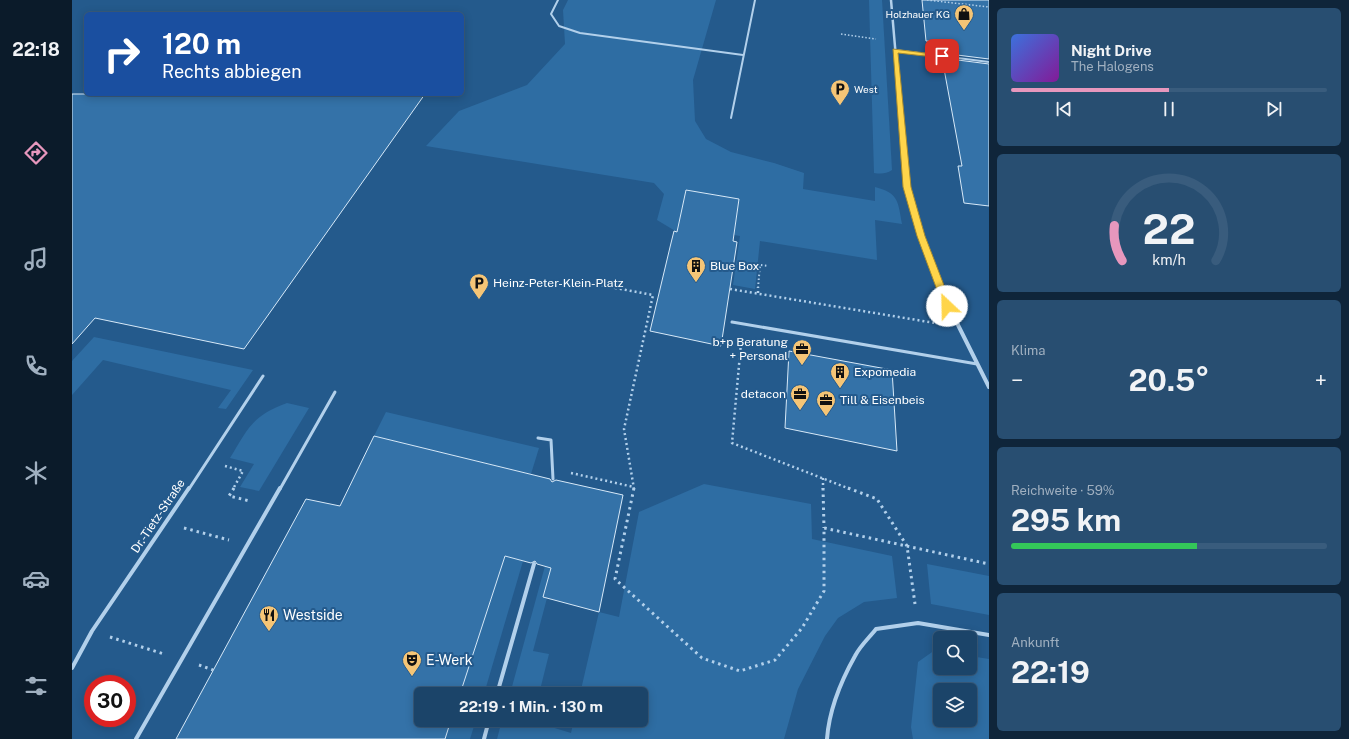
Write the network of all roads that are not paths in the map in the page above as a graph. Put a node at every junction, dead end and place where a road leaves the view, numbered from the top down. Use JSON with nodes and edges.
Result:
{"nodes":[{"id":1,"x":558,"y":0,"type":"edge"},
{"id":2,"x":755,"y":0,"type":"edge"},
{"id":3,"x":891,"y":0,"type":"edge"},
{"id":4,"x":895,"y":50,"type":"junction"},
{"id":5,"x":743,"y":55,"type":"junction"},
{"id":6,"x":989,"y":62,"type":"edge"},
{"id":7,"x":731,"y":118,"type":"dead end"},
{"id":8,"x":732,"y":322,"type":"dead end"},
{"id":9,"x":977,"y":364,"type":"junction"},
{"id":10,"x":263,"y":376,"type":"dead end"},
{"id":11,"x":989,"y":387,"type":"edge"},
{"id":12,"x":335,"y":392,"type":"dead end"},
{"id":13,"x":538,"y":438,"type":"dead end"},
{"id":14,"x":553,"y":479,"type":"dead end"},
{"id":15,"x":534,"y":564,"type":"dead end"},
{"id":16,"x":989,"y":635,"type":"edge"},
{"id":17,"x":72,"y":668,"type":"edge"},
{"id":18,"x":499,"y":687,"type":"edge"},
{"id":19,"x":487,"y":727,"type":"edge"},
{"id":20,"x":136,"y":739,"type":"edge"},
{"id":21,"x":484,"y":739,"type":"edge"},
{"id":22,"x":827,"y":739,"type":"edge"}],
"edges":[{"from":1,"to":5,"type":"lane"},
{"from":2,"to":5,"type":"lane"},
{"from":3,"to":4,"type":"street"},
{"from":4,"to":6,"type":"lane"},
{"from":4,"to":9,"type":"street"},
{"from":5,"to":7,"type":"lane"},
{"from":8,"to":9,"type":"lane"},
{"from":9,"to":11,"type":"street"},
{"from":10,"to":17,"type":"lane","name":"Dr.-Tietz-Straße"},
{"from":12,"to":20,"type":"lane"},
{"from":13,"to":14,"type":"lane"},
{"from":15,"to":18,"type":"lane"},
{"from":16,"to":22,"type":"lane"},
{"from":19,"to":21,"type":"lane"}]}
